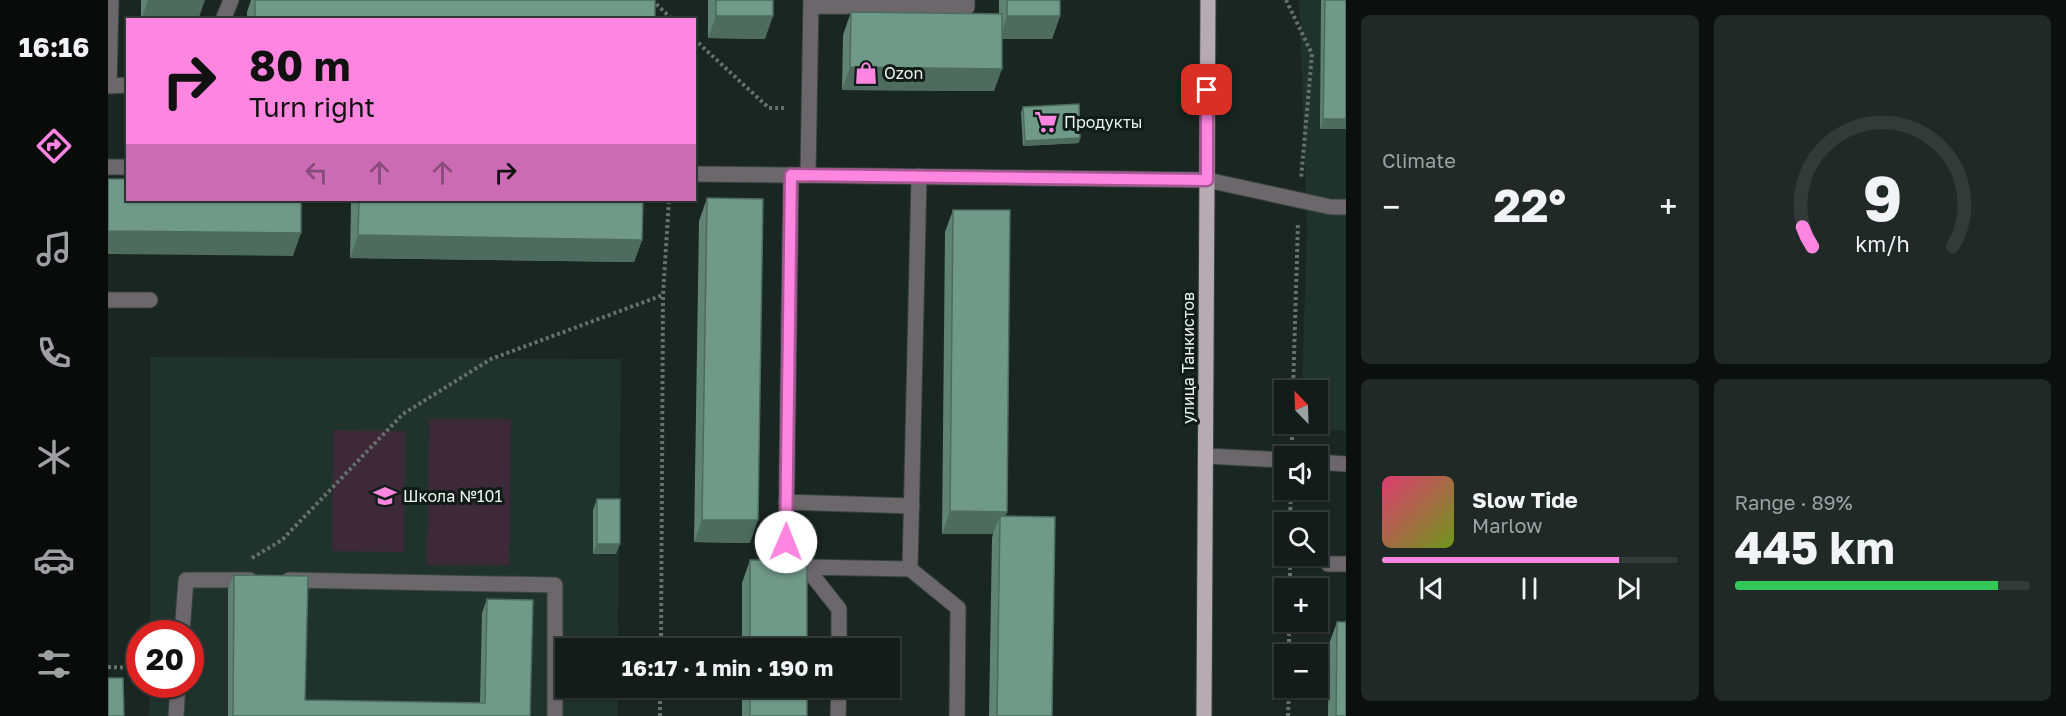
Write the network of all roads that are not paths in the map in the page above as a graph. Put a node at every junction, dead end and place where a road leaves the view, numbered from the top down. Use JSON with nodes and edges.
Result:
{"nodes":[{"id":1,"x":111,"y":0,"type":"edge"},
{"id":2,"x":231,"y":0,"type":"edge"},
{"id":3,"x":967,"y":0,"type":"edge"},
{"id":4,"x":1208,"y":0,"type":"edge"},
{"id":5,"x":811,"y":3,"type":"edge"},
{"id":6,"x":224,"y":18,"type":"edge"},
{"id":7,"x":126,"y":85,"type":"edge"},
{"id":8,"x":109,"y":86,"type":"edge"},
{"id":9,"x":108,"y":167,"type":"edge"},
{"id":10,"x":126,"y":167,"type":"edge"},
{"id":11,"x":696,"y":174,"type":"edge"},
{"id":12,"x":791,"y":175,"type":"junction"},
{"id":13,"x":808,"y":175,"type":"junction"},
{"id":14,"x":919,"y":176,"type":"junction"},
{"id":15,"x":1207,"y":180,"type":"junction"},
{"id":16,"x":1346,"y":207,"type":"edge"},
{"id":17,"x":108,"y":300,"type":"edge"},
{"id":18,"x":150,"y":300,"type":"dead end"},
{"id":19,"x":1206,"y":456,"type":"junction"},
{"id":20,"x":1274,"y":459,"type":"edge"},
{"id":21,"x":1328,"y":463,"type":"edge"},
{"id":22,"x":1346,"y":464,"type":"edge"},
{"id":23,"x":786,"y":502,"type":"junction"},
{"id":24,"x":912,"y":506,"type":"junction"},
{"id":25,"x":1328,"y":564,"type":"dead end"},
{"id":26,"x":1346,"y":564,"type":"edge"},
{"id":27,"x":806,"y":567,"type":"junction"},
{"id":28,"x":910,"y":569,"type":"junction"},
{"id":29,"x":183,"y":620,"type":"edge"},
{"id":30,"x":839,"y":638,"type":"edge"},
{"id":31,"x":177,"y":698,"type":"edge"},
{"id":32,"x":838,"y":698,"type":"edge"},
{"id":33,"x":176,"y":716,"type":"edge"},
{"id":34,"x":555,"y":716,"type":"edge"},
{"id":35,"x":838,"y":716,"type":"edge"},
{"id":36,"x":957,"y":716,"type":"edge"},
{"id":37,"x":1204,"y":716,"type":"edge"}],
"edges":[{"from":1,"to":8,"type":"street"},
{"from":2,"to":6,"type":"street"},
{"from":3,"to":5,"type":"street"},
{"from":4,"to":15,"type":"main road","name":"улица Танкистов"},
{"from":5,"to":13,"type":"street"},
{"from":7,"to":8,"type":"street"},
{"from":9,"to":10,"type":"street"},
{"from":11,"to":12,"type":"street"},
{"from":12,"to":13,"type":"street"},
{"from":12,"to":23,"type":"street"},
{"from":13,"to":14,"type":"street"},
{"from":14,"to":15,"type":"street"},
{"from":14,"to":24,"type":"street"},
{"from":15,"to":16,"type":"street"},
{"from":15,"to":19,"type":"main road","name":"улица Танкистов"},
{"from":17,"to":18,"type":"street"},
{"from":19,"to":20,"type":"street"},
{"from":19,"to":37,"type":"main road","name":"улица Танкистов"},
{"from":21,"to":22,"type":"street"},
{"from":23,"to":24,"type":"street"},
{"from":23,"to":27,"type":"street"},
{"from":24,"to":28,"type":"street"},
{"from":25,"to":26,"type":"street"},
{"from":27,"to":28,"type":"street"},
{"from":27,"to":30,"type":"street"},
{"from":28,"to":36,"type":"street"},
{"from":29,"to":34,"type":"street"},
{"from":31,"to":33,"type":"street"},
{"from":32,"to":35,"type":"street"}]}
